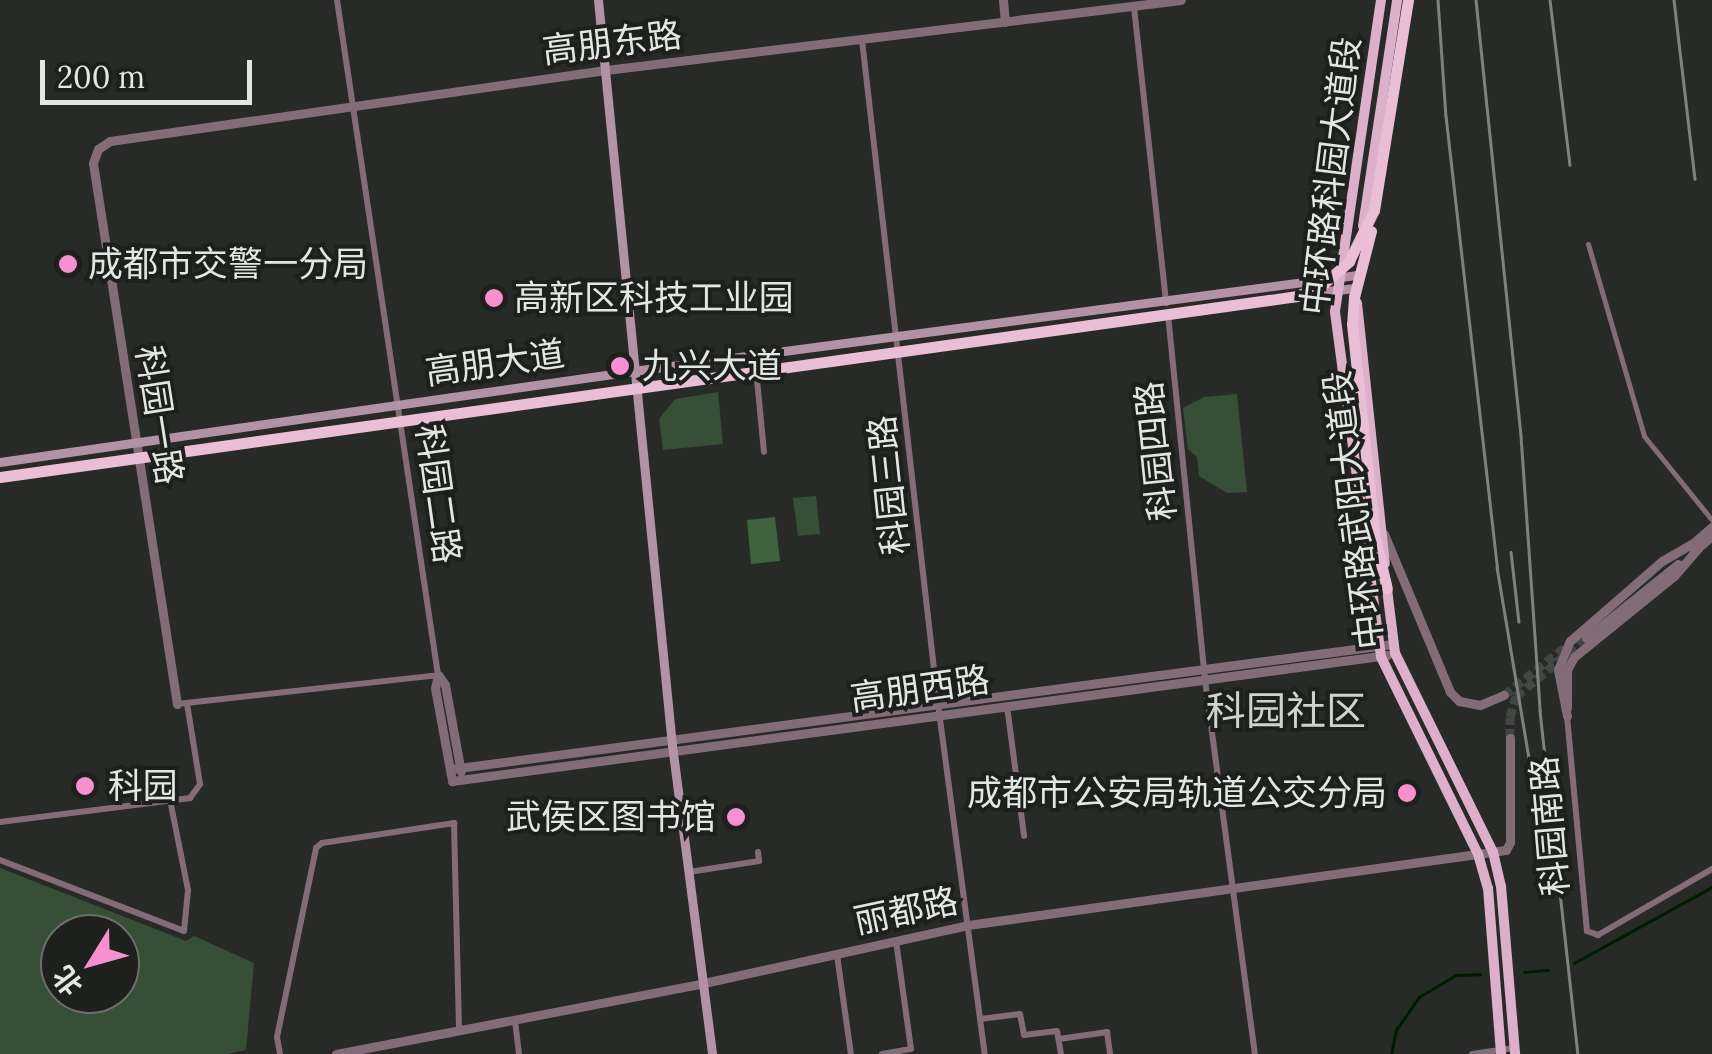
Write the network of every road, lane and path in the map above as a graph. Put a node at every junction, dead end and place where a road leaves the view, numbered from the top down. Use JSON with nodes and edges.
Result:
{"nodes":[{"id":1,"x":337,"y":0,"type":"edge"},
{"id":2,"x":598,"y":0,"type":"edge"},
{"id":3,"x":1002,"y":0,"type":"edge"},
{"id":4,"x":1181,"y":0,"type":"edge"},
{"id":5,"x":1381,"y":0,"type":"edge"},
{"id":6,"x":1397,"y":0,"type":"edge"},
{"id":7,"x":1408,"y":0,"type":"edge"},
{"id":8,"x":1134,"y":7,"type":"junction"},
{"id":9,"x":1005,"y":22,"type":"junction"},
{"id":10,"x":862,"y":40,"type":"junction"},
{"id":11,"x":606,"y":70,"type":"junction"},
{"id":12,"x":352,"y":106,"type":"junction"},
{"id":13,"x":110,"y":141,"type":"joint"},
{"id":14,"x":1374,"y":210,"type":"junction"},
{"id":15,"x":1588,"y":244,"type":"dead end"},
{"id":16,"x":1356,"y":276,"type":"junction"},
{"id":17,"x":1340,"y":283,"type":"junction"},
{"id":18,"x":1354,"y":288,"type":"junction"},
{"id":19,"x":1167,"y":308,"type":"junction"},
{"id":20,"x":899,"y":343,"type":"junction"},
{"id":21,"x":756,"y":368,"type":"junction"},
{"id":22,"x":634,"y":371,"type":"junction"},
{"id":23,"x":634,"y":383,"type":"junction"},
{"id":24,"x":606,"y":394,"type":"junction"},
{"id":25,"x":401,"y":410,"type":"junction"},
{"id":26,"x":136,"y":448,"type":"junction"},
{"id":27,"x":764,"y":452,"type":"dead end"},
{"id":28,"x":0,"y":462,"type":"edge"},
{"id":29,"x":0,"y":475,"type":"edge"},
{"id":30,"x":1712,"y":524,"type":"edge"},
{"id":31,"x":1379,"y":534,"type":"junction"},
{"id":32,"x":1712,"y":536,"type":"edge"},
{"id":33,"x":1696,"y":546,"type":"junction"},
{"id":34,"x":1387,"y":589,"type":"joint"},
{"id":35,"x":1585,"y":636,"type":"junction"},
{"id":36,"x":1394,"y":648,"type":"junction"},
{"id":37,"x":1381,"y":652,"type":"junction"},
{"id":38,"x":438,"y":675,"type":"junction"},
{"id":39,"x":1204,"y":675,"type":"junction"},
{"id":40,"x":1504,"y":695,"type":"tunnel mouth"},
{"id":41,"x":182,"y":704,"type":"junction"},
{"id":42,"x":1006,"y":705,"type":"junction"},
{"id":43,"x":939,"y":709,"type":"junction"},
{"id":44,"x":1567,"y":716,"type":"junction"},
{"id":45,"x":1510,"y":738,"type":"tunnel mouth"},
{"id":46,"x":672,"y":740,"type":"junction"},
{"id":47,"x":673,"y":752,"type":"junction"},
{"id":48,"x":456,"y":768,"type":"junction"},
{"id":49,"x":170,"y":800,"type":"junction"},
{"id":50,"x":0,"y":822,"type":"edge"},
{"id":51,"x":1024,"y":836,"type":"dead end"},
{"id":52,"x":758,"y":852,"type":"dead end"},
{"id":53,"x":1493,"y":852,"type":"junction"},
{"id":54,"x":1478,"y":854,"type":"junction"},
{"id":55,"x":0,"y":860,"type":"edge"},
{"id":56,"x":1712,"y":869,"type":"edge"},
{"id":57,"x":689,"y":872,"type":"junction"},
{"id":58,"x":1231,"y":890,"type":"junction"},
{"id":59,"x":968,"y":924,"type":"junction"},
{"id":60,"x":896,"y":941,"type":"junction"},
{"id":61,"x":838,"y":954,"type":"junction"},
{"id":62,"x":704,"y":983,"type":"junction"},
{"id":63,"x":980,"y":1020,"type":"junction"},
{"id":64,"x":515,"y":1021,"type":"junction"},
{"id":65,"x":459,"y":1031,"type":"junction"},
{"id":66,"x":1059,"y":1039,"type":"junction"},
{"id":67,"x":1514,"y":1051,"type":"edge"},
{"id":68,"x":1501,"y":1052,"type":"edge"},
{"id":69,"x":280,"y":1054,"type":"edge"},
{"id":70,"x":336,"y":1054,"type":"edge"},
{"id":71,"x":519,"y":1054,"type":"edge"},
{"id":72,"x":712,"y":1054,"type":"edge"},
{"id":73,"x":851,"y":1054,"type":"edge"},
{"id":74,"x":882,"y":1054,"type":"edge"},
{"id":75,"x":984,"y":1054,"type":"edge"},
{"id":76,"x":1062,"y":1054,"type":"edge"},
{"id":77,"x":1110,"y":1054,"type":"edge"},
{"id":78,"x":1254,"y":1054,"type":"edge"},
{"id":79,"x":1472,"y":1054,"type":"edge"}],
"edges":[{"from":1,"to":12,"type":"street","name":"科园二路"},
{"from":2,"to":11,"type":"main road"},
{"from":3,"to":9,"type":"street"},
{"from":4,"to":8,"type":"street","name":"高朋东路"},
{"from":5,"to":17,"type":"main road","name":"中环路科园大道段"},
{"from":6,"to":16,"type":"main road","name":"中环路武阳大道段"},
{"from":7,"to":14,"type":"highway","bridge":true},
{"from":8,"to":9,"type":"street","name":"高朋东路"},
{"from":8,"to":19,"type":"street","name":"科园四路"},
{"from":9,"to":10,"type":"street","name":"高朋东路"},
{"from":10,"to":11,"type":"street","name":"高朋东路"},
{"from":10,"to":20,"type":"street","name":"科园三路"},
{"from":11,"to":12,"type":"street","name":"高朋东路"},
{"from":11,"to":22,"type":"main road"},
{"from":12,"to":13,"type":"street","name":"高朋东路"},
{"from":12,"to":25,"type":"street","name":"科园二路"},
{"from":13,"to":26,"type":"street","name":"科园一路"},
{"from":14,"to":24,"type":"highway","bridge":true},
{"from":14,"to":31,"type":"highway","bridge":true},
{"from":15,"to":30,"type":"street"},
{"from":16,"to":17,"type":"main road","name":"高朋大道"},
{"from":16,"to":18,"type":"main road","name":"中环路武阳大道段"},
{"from":17,"to":18,"type":"main road","name":"高朋大道"},
{"from":17,"to":19,"type":"main road","name":"高朋大道"},
{"from":17,"to":37,"type":"main road","name":"中环路科园大道段"},
{"from":18,"to":31,"type":"main road","name":"中环路武阳大道段"},
{"from":19,"to":20,"type":"main road","name":"高朋大道"},
{"from":19,"to":39,"type":"street","name":"科园四路"},
{"from":20,"to":21,"type":"main road","name":"高朋大道"},
{"from":20,"to":22,"type":"main road","name":"高朋大道"},
{"from":20,"to":24,"type":"highway","bridge":true},
{"from":20,"to":43,"type":"street","name":"科园三路"},
{"from":21,"to":23,"type":"main road","name":"高朋大道"},
{"from":21,"to":27,"type":"street"},
{"from":22,"to":23,"type":"main road"},
{"from":22,"to":25,"type":"main road","name":"高朋大道"},
{"from":23,"to":25,"type":"main road","name":"高朋大道"},
{"from":23,"to":46,"type":"main road"},
{"from":24,"to":29,"type":"highway","bridge":true},
{"from":25,"to":26,"type":"main road","name":"高朋大道"},
{"from":25,"to":38,"type":"street","name":"科园二路"},
{"from":26,"to":28,"type":"main road","name":"高朋大道"},
{"from":26,"to":29,"type":"main road","name":"高朋大道"},
{"from":26,"to":41,"type":"street","name":"科园一路"},
{"from":30,"to":33,"type":"street"},
{"from":31,"to":34,"type":"highway"},
{"from":31,"to":40,"type":"street"},
{"from":32,"to":33,"type":"street"},
{"from":33,"to":35,"type":"street"},
{"from":34,"to":36,"type":"main road","name":"中环路武阳大道段"},
{"from":35,"to":44,"type":"street"},
{"from":35,"to":44,"type":"street"},
{"from":36,"to":37,"type":"street","name":"高朋西路"},
{"from":36,"to":53,"type":"main road","name":"中环路武阳大道段"},
{"from":37,"to":39,"type":"street","name":"高朋西路"},
{"from":37,"to":54,"type":"main road","name":"中环路武阳大道段"},
{"from":38,"to":41,"type":"street"},
{"from":38,"to":48,"type":"street"},
{"from":39,"to":42,"type":"street","name":"高朋西路"},
{"from":39,"to":43,"type":"street","name":"高朋西路"},
{"from":39,"to":58,"type":"street","name":"科园四路"},
{"from":41,"to":49,"type":"street"},
{"from":42,"to":43,"type":"street","name":"高朋西路"},
{"from":42,"to":51,"type":"street"},
{"from":43,"to":46,"type":"street","name":"高朋西路"},
{"from":43,"to":47,"type":"street","name":"高朋西路"},
{"from":43,"to":59,"type":"street","name":"科园三路"},
{"from":44,"to":56,"type":"street","name":"科园南路"},
{"from":45,"to":53,"type":"street"},
{"from":46,"to":47,"type":"main road"},
{"from":46,"to":48,"type":"street","name":"高朋西路"},
{"from":47,"to":48,"type":"street","name":"高朋西路"},
{"from":47,"to":57,"type":"main road"},
{"from":49,"to":50,"type":"street"},
{"from":49,"to":55,"type":"street"},
{"from":52,"to":57,"type":"street"},
{"from":53,"to":54,"type":"street","name":"丽都路"},
{"from":53,"to":67,"type":"main road","name":"中环路武阳大道段"},
{"from":54,"to":58,"type":"street","name":"丽都路"},
{"from":54,"to":68,"type":"main road","name":"中环路武阳大道段"},
{"from":57,"to":62,"type":"main road"},
{"from":58,"to":59,"type":"street","name":"丽都路"},
{"from":58,"to":78,"type":"street","name":"科园四路"},
{"from":59,"to":60,"type":"street","name":"丽都路"},
{"from":59,"to":63,"type":"street","name":"科园三路"},
{"from":60,"to":61,"type":"street","name":"丽都路"},
{"from":60,"to":74,"type":"street"},
{"from":61,"to":62,"type":"street","name":"丽都路"},
{"from":61,"to":73,"type":"street"},
{"from":62,"to":64,"type":"street","name":"丽都路"},
{"from":62,"to":72,"type":"main road"},
{"from":63,"to":66,"type":"street"},
{"from":63,"to":75,"type":"street","name":"科园三路"},
{"from":64,"to":65,"type":"street","name":"丽都路"},
{"from":64,"to":71,"type":"street"},
{"from":65,"to":69,"type":"street"},
{"from":65,"to":70,"type":"street","name":"丽都路"},
{"from":66,"to":76,"type":"street"},
{"from":66,"to":77,"type":"street"},
{"from":67,"to":68,"type":"street"},
{"from":68,"to":79,"type":"street"}]}
